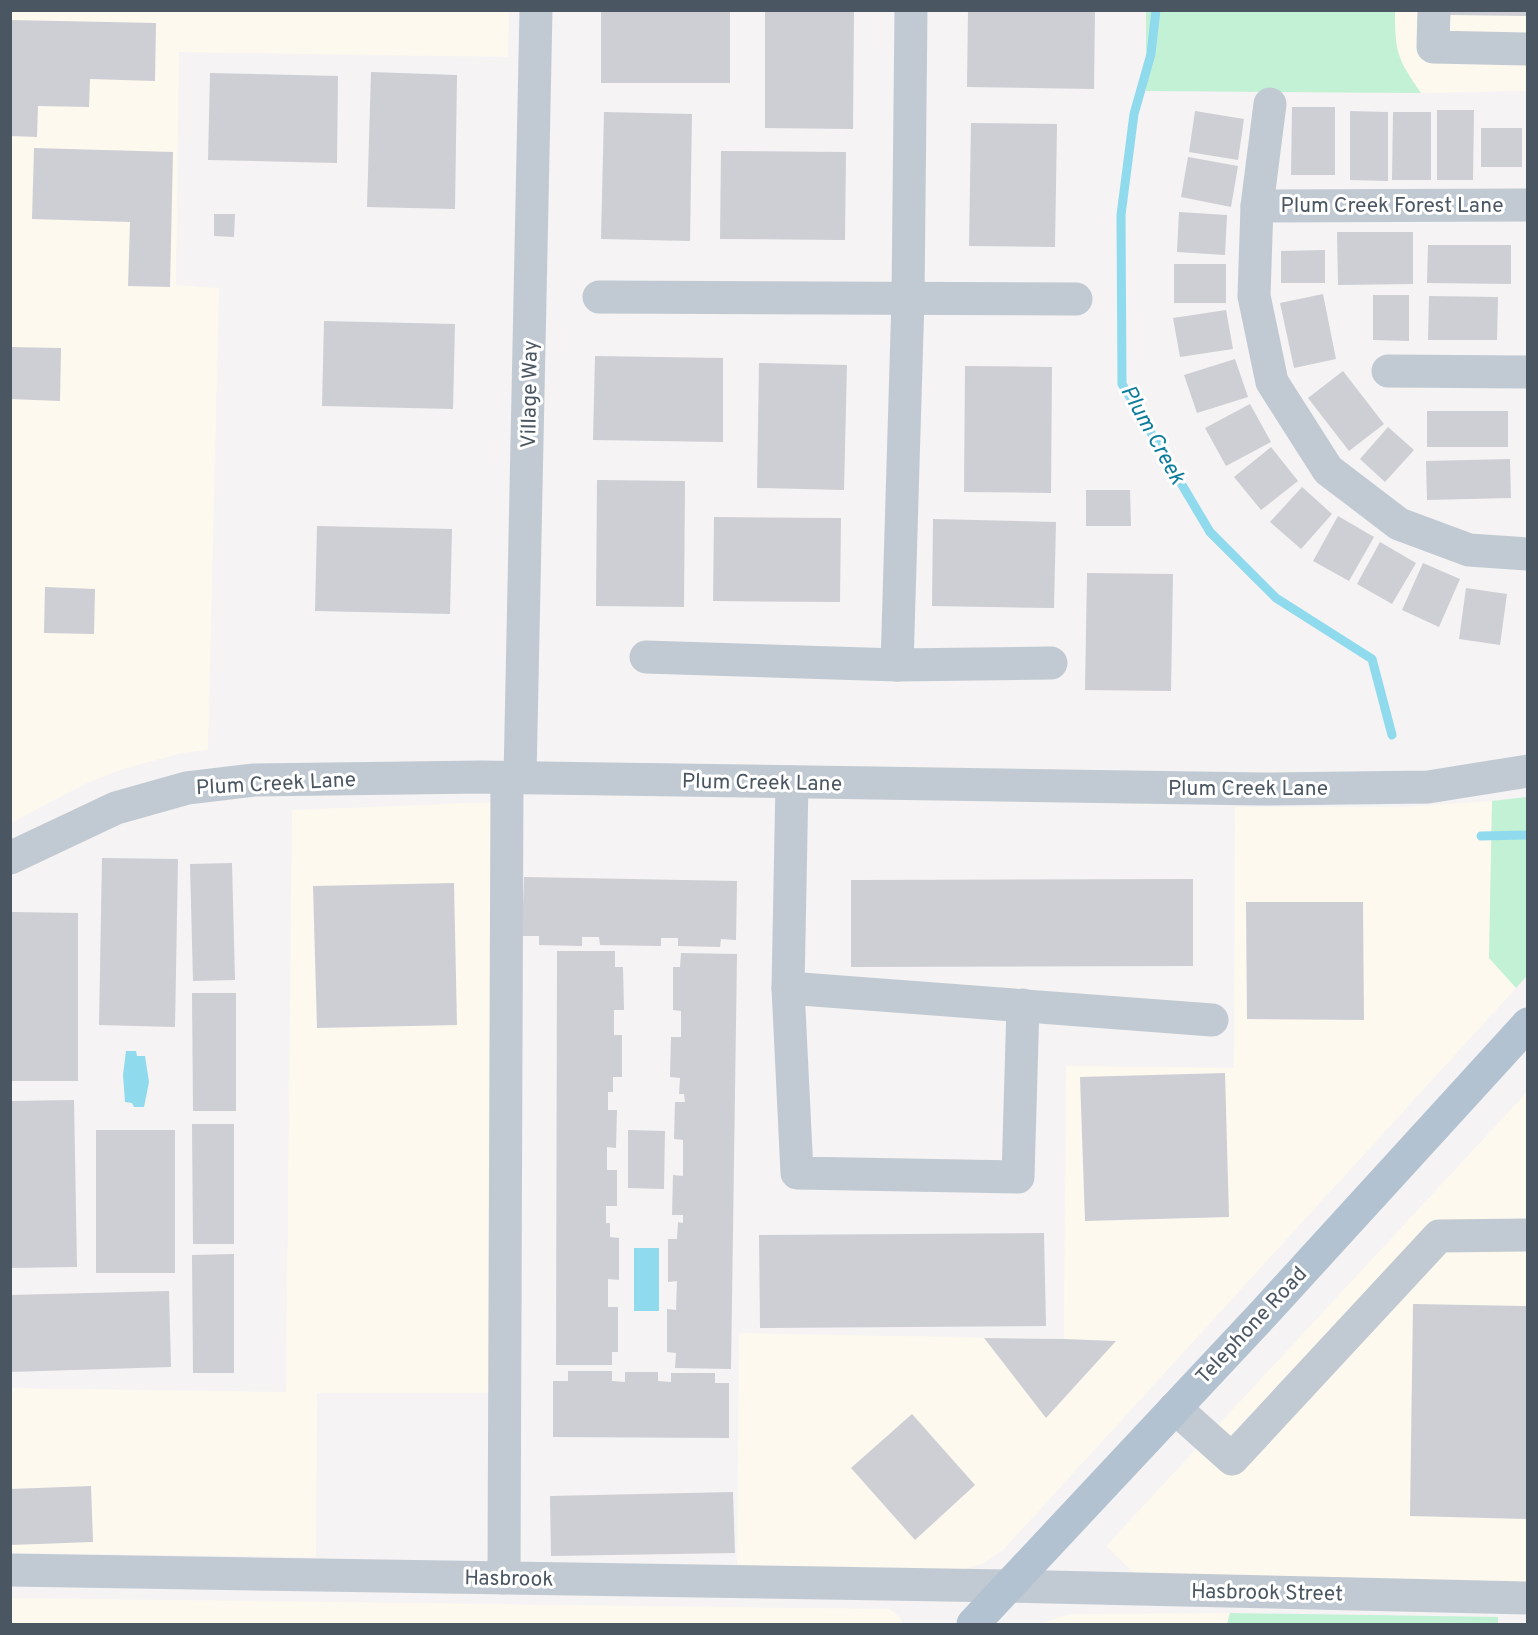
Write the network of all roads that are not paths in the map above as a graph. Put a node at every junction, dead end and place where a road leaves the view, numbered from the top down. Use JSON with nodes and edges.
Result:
{"nodes":[{"id":1,"x":536,"y":10,"type":"edge"},
{"id":2,"x":911,"y":10,"type":"edge"},
{"id":3,"x":1434,"y":10,"type":"edge"},
{"id":4,"x":1527,"y":49,"type":"edge"},
{"id":5,"x":1270,"y":104,"type":"dead end"},
{"id":6,"x":1527,"y":205,"type":"edge"},
{"id":7,"x":1257,"y":206,"type":"junction"},
{"id":8,"x":599,"y":297,"type":"dead end"},
{"id":9,"x":908,"y":299,"type":"junction"},
{"id":10,"x":1076,"y":299,"type":"dead end"},
{"id":11,"x":1389,"y":370,"type":"dead end"},
{"id":12,"x":1527,"y":372,"type":"edge"},
{"id":13,"x":1527,"y":554,"type":"edge"},
{"id":14,"x":646,"y":657,"type":"dead end"},
{"id":15,"x":1051,"y":663,"type":"dead end"},
{"id":16,"x":897,"y":665,"type":"junction"},
{"id":17,"x":1527,"y":771,"type":"edge"},
{"id":18,"x":514,"y":778,"type":"junction"},
{"id":19,"x":792,"y":782,"type":"junction"},
{"id":20,"x":10,"y":858,"type":"edge"},
{"id":21,"x":788,"y":987,"type":"junction"},
{"id":22,"x":1023,"y":1005,"type":"junction"},
{"id":23,"x":1212,"y":1020,"type":"dead end"},
{"id":24,"x":1527,"y":1024,"type":"edge"},
{"id":25,"x":1527,"y":1235,"type":"edge"},
{"id":26,"x":1175,"y":1408,"type":"junction"},
{"id":27,"x":10,"y":1570,"type":"edge"},
{"id":28,"x":504,"y":1578,"type":"junction"},
{"id":29,"x":1008,"y":1586,"type":"junction"},
{"id":30,"x":1516,"y":1606,"type":"edge"},
{"id":31,"x":973,"y":1624,"type":"edge"}],
"edges":[{"from":1,"to":18,"type":"street","name":"Village Way"},
{"from":2,"to":9,"type":"street"},
{"from":3,"to":4,"type":"street"},
{"from":5,"to":7,"type":"street"},
{"from":6,"to":7,"type":"street","name":"Plum Creek Forest Lane"},
{"from":7,"to":13,"type":"street"},
{"from":8,"to":9,"type":"street"},
{"from":9,"to":10,"type":"street"},
{"from":9,"to":16,"type":"street"},
{"from":11,"to":12,"type":"street"},
{"from":14,"to":16,"type":"street"},
{"from":15,"to":16,"type":"street"},
{"from":17,"to":19,"type":"street","name":"Plum Creek Lane"},
{"from":18,"to":19,"type":"street","name":"Plum Creek Lane"},
{"from":18,"to":20,"type":"street","name":"Plum Creek Lane"},
{"from":18,"to":28,"type":"street","name":"Village Way"},
{"from":19,"to":21,"type":"street"},
{"from":21,"to":22,"type":"street"},
{"from":21,"to":22,"type":"street"},
{"from":22,"to":23,"type":"street"},
{"from":24,"to":26,"type":"main road","name":"Telephone Road"},
{"from":25,"to":26,"type":"street"},
{"from":26,"to":29,"type":"main road","name":"Telephone Road"},
{"from":27,"to":28,"type":"street","name":"Hasbrook"},
{"from":28,"to":29,"type":"street","name":"Hasbrook"},
{"from":29,"to":30,"type":"street","name":"Hasbrook Street"},
{"from":29,"to":31,"type":"main road","name":"Telephone Road"}]}
